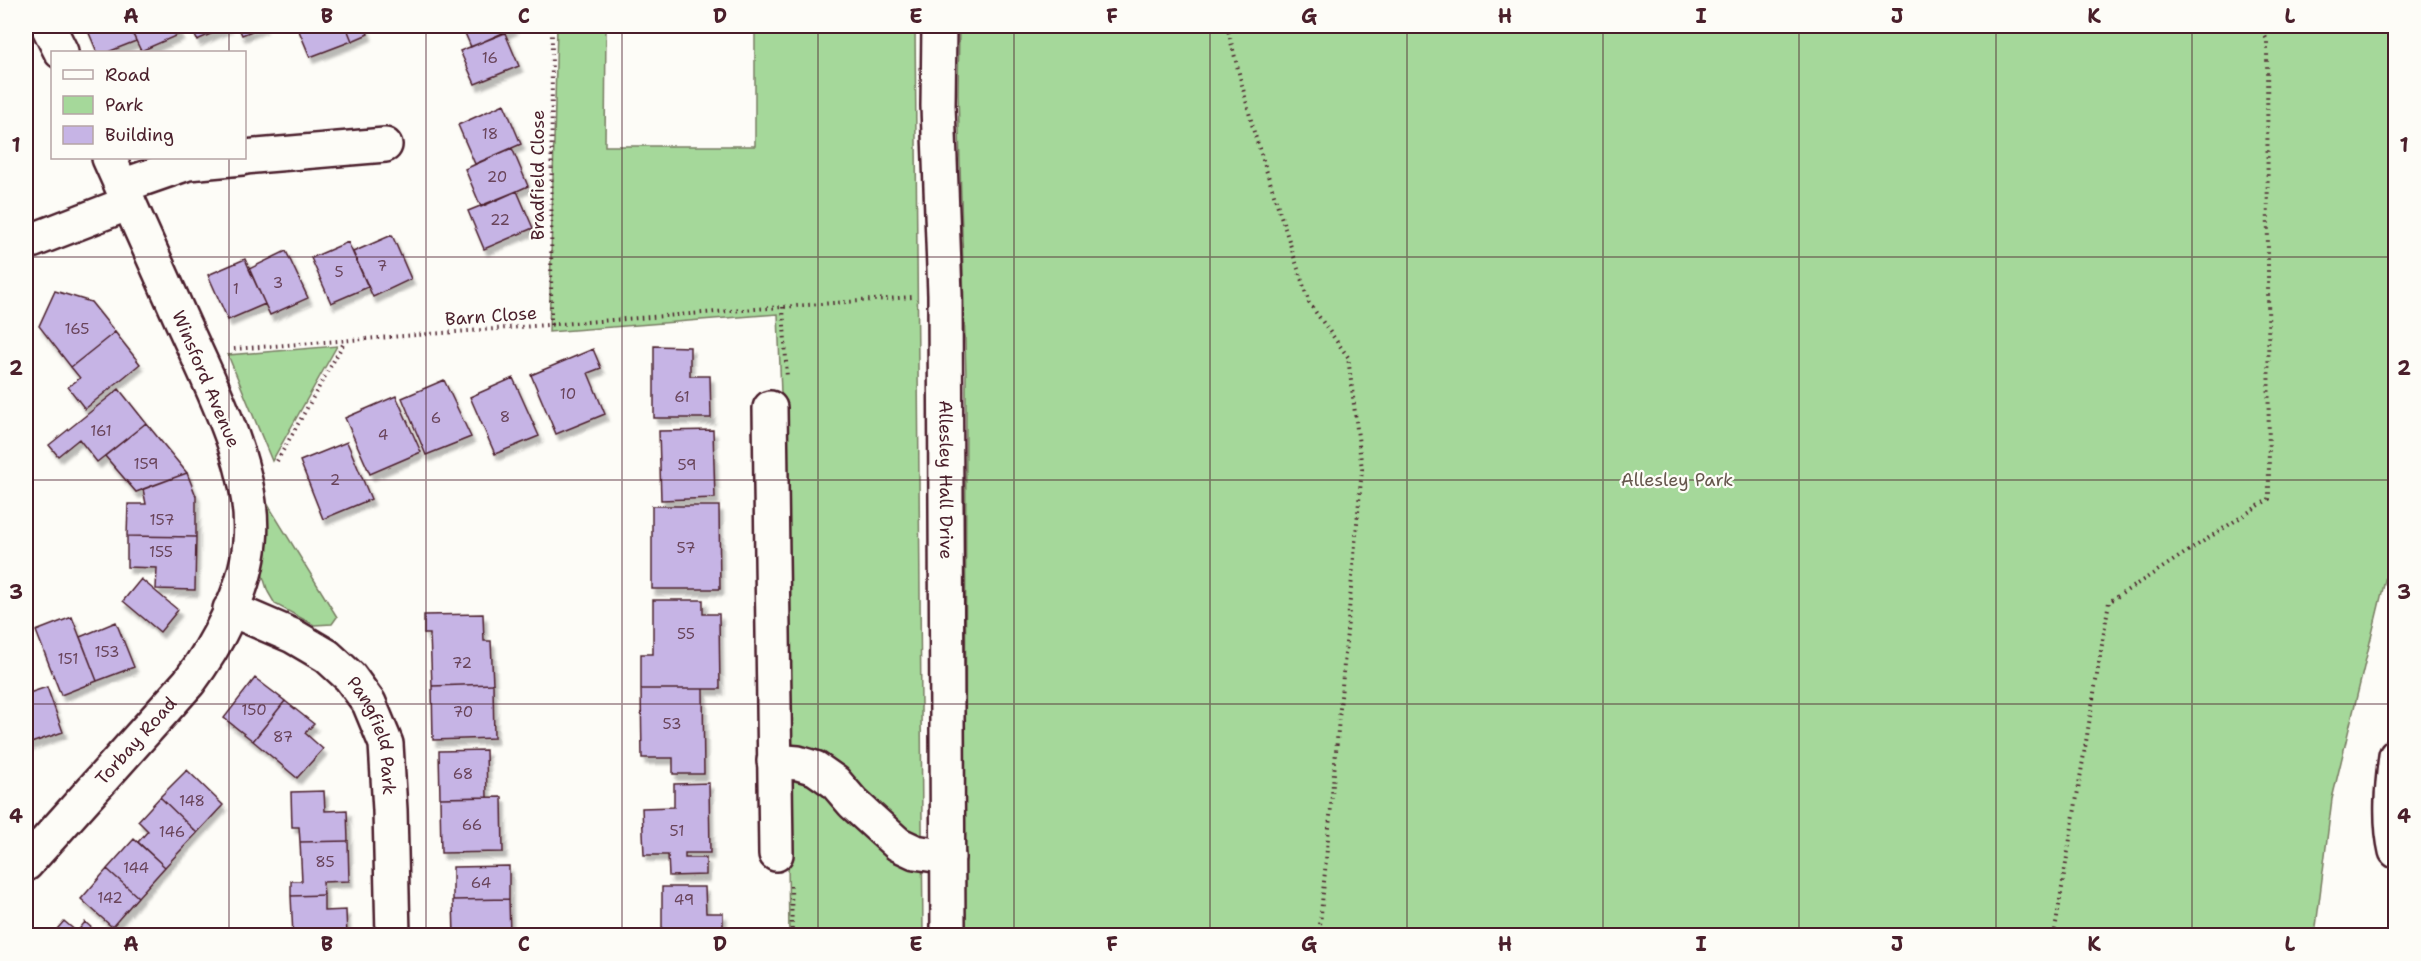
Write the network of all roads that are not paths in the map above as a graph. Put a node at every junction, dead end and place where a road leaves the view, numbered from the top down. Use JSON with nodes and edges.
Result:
{"nodes":[{"id":1,"x":48,"y":26,"type":"edge"},
{"id":2,"x":939,"y":26,"type":"edge"},
{"id":3,"x":60,"y":51,"type":"edge"},
{"id":4,"x":385,"y":145,"type":"dead end"},
{"id":5,"x":246,"y":157,"type":"edge"},
{"id":6,"x":225,"y":159,"type":"edge"},
{"id":7,"x":120,"y":182,"type":"edge"},
{"id":8,"x":26,"y":243,"type":"edge"},
{"id":9,"x":770,"y":408,"type":"road end"},
{"id":10,"x":230,"y":609,"type":"junction"},
{"id":11,"x":2396,"y":756,"type":"edge"},
{"id":12,"x":774,"y":760,"type":"junction"},
{"id":13,"x":30,"y":848,"type":"edge"},
{"id":14,"x":2396,"y":851,"type":"edge"},
{"id":15,"x":776,"y":854,"type":"dead end"},
{"id":16,"x":948,"y":857,"type":"junction"},
{"id":17,"x":393,"y":936,"type":"edge"},
{"id":18,"x":948,"y":936,"type":"edge"}],
"edges":[{"from":1,"to":3,"type":"main road"},
{"from":2,"to":16,"type":"main road","name":"Allesley Hall Drive"},
{"from":4,"to":5,"type":"main road"},
{"from":6,"to":7,"type":"main road"},
{"from":7,"to":8,"type":"main road"},
{"from":7,"to":10,"type":"main road","name":"Winsford Avenue"},
{"from":9,"to":12,"type":"main road"},
{"from":10,"to":13,"type":"main road","name":"Torbay Road"},
{"from":10,"to":17,"type":"main road","name":"Pangfield Park"},
{"from":11,"to":14,"type":"main road"},
{"from":12,"to":15,"type":"main road"},
{"from":12,"to":16,"type":"main road"},
{"from":16,"to":18,"type":"main road","name":"Allesley Hall Drive"}]}
